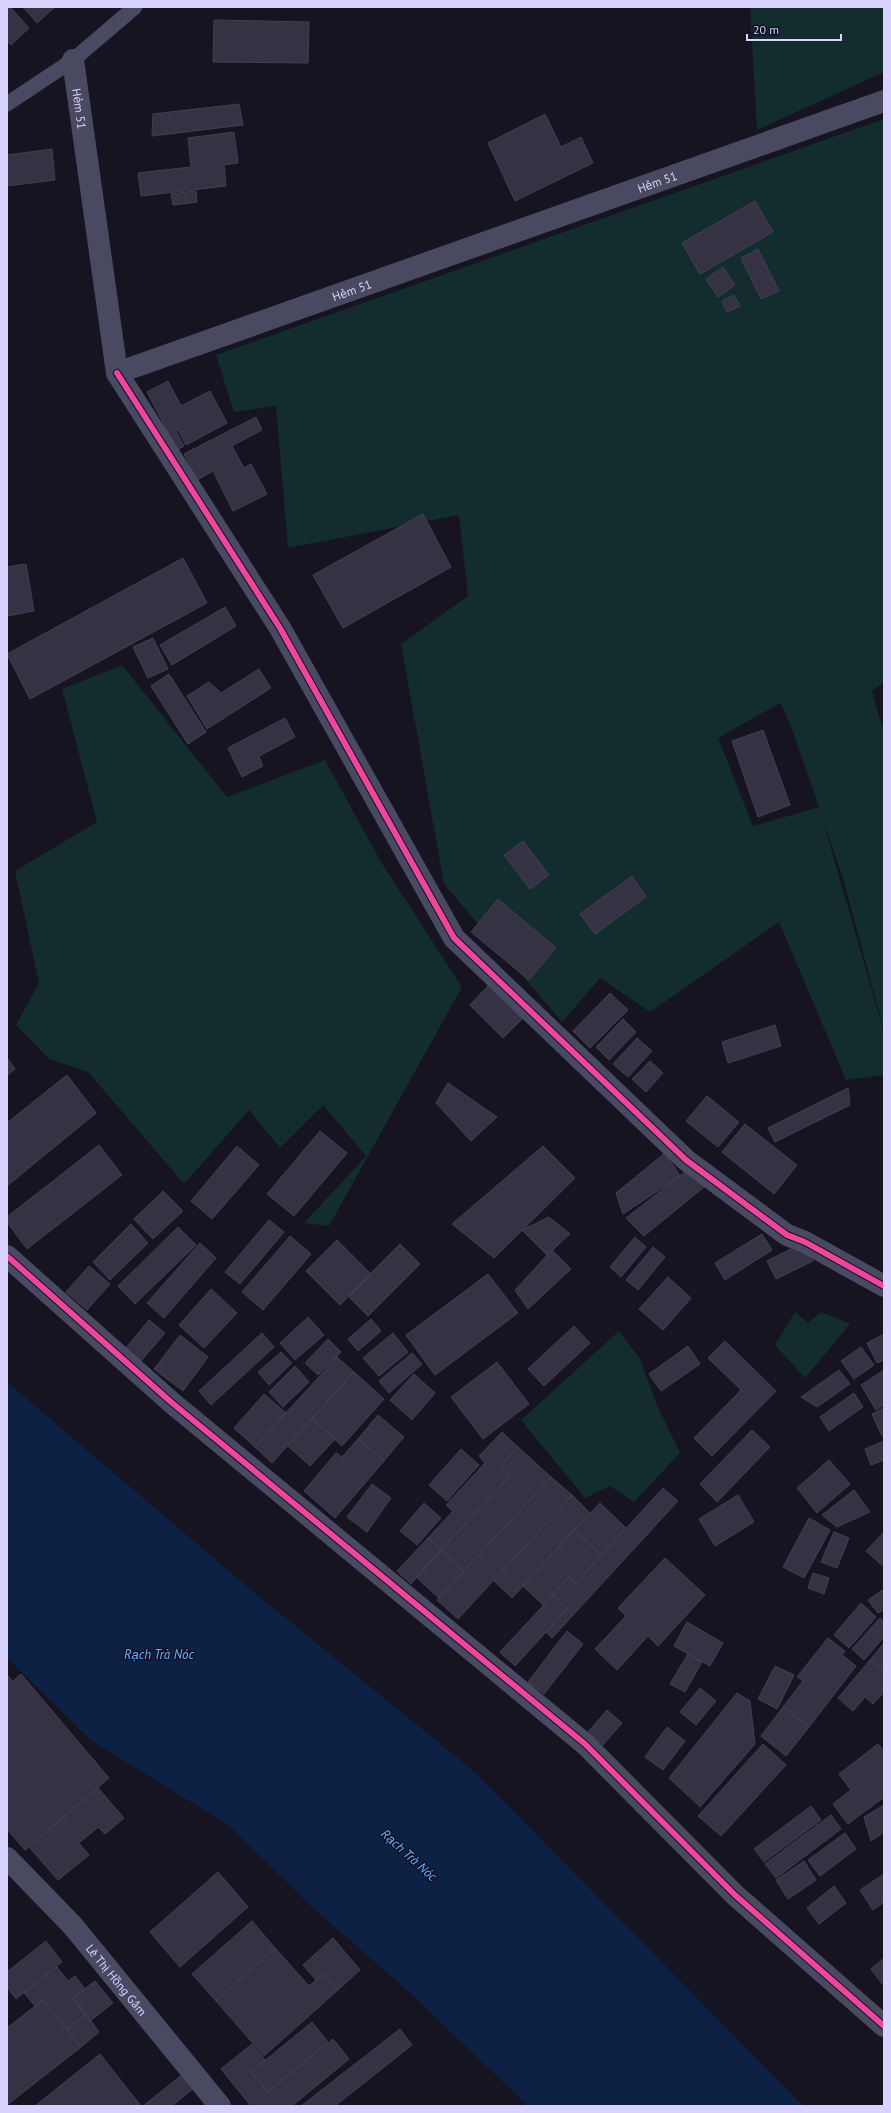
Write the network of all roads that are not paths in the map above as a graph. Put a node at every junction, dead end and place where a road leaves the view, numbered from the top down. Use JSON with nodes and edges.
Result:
{"nodes":[{"id":1,"x":136,"y":7,"type":"edge"},
{"id":2,"x":73,"y":60,"type":"junction"},
{"id":3,"x":884,"y":101,"type":"edge"},
{"id":4,"x":7,"y":104,"type":"edge"},
{"id":5,"x":117,"y":373,"type":"junction"},
{"id":6,"x":7,"y":1256,"type":"edge"},
{"id":7,"x":884,"y":1286,"type":"edge"},
{"id":8,"x":7,"y":1858,"type":"edge"},
{"id":9,"x":884,"y":2026,"type":"edge"},
{"id":10,"x":220,"y":2106,"type":"edge"}],
"edges":[{"from":1,"to":2,"type":"lane"},
{"from":2,"to":4,"type":"lane"},
{"from":2,"to":5,"type":"street","name":"Hẻm 51"},
{"from":3,"to":5,"type":"street","name":"Hẻm 51"},
{"from":5,"to":7,"type":"street"},
{"from":6,"to":9,"type":"street"},
{"from":8,"to":10,"type":"street","name":"Lê Thị Hồng Gấm"}]}
